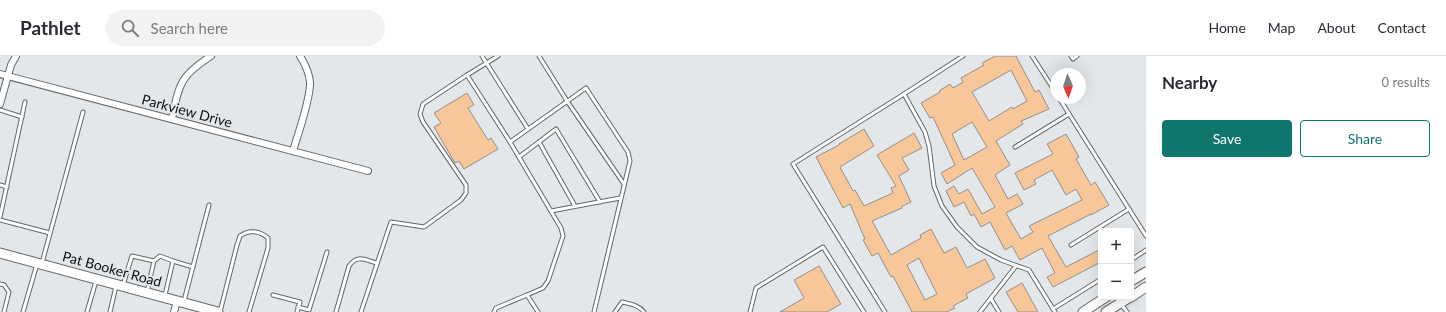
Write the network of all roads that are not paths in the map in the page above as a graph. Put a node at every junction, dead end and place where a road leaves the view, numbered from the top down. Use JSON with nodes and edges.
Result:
{"nodes":[{"id":1,"x":16,"y":56,"type":"edge"},
{"id":2,"x":212,"y":56,"type":"edge"},
{"id":3,"x":300,"y":56,"type":"edge"},
{"id":4,"x":482,"y":56,"type":"edge"},
{"id":5,"x":498,"y":56,"type":"edge"},
{"id":6,"x":539,"y":56,"type":"edge"},
{"id":7,"x":963,"y":56,"type":"edge"},
{"id":8,"x":1032,"y":56,"type":"edge"},
{"id":9,"x":1071,"y":56,"type":"edge"},
{"id":10,"x":1077,"y":56,"type":"edge"},
{"id":11,"x":487,"y":63,"type":"junction"},
{"id":12,"x":0,"y":74,"type":"edge"},
{"id":13,"x":467,"y":75,"type":"junction"},
{"id":14,"x":8,"y":76,"type":"junction"},
{"id":15,"x":1050,"y":84,"type":"edge"},
{"id":16,"x":904,"y":94,"type":"junction"},
{"id":17,"x":567,"y":101,"type":"junction"},
{"id":18,"x":25,"y":102,"type":"dead end"},
{"id":19,"x":0,"y":104,"type":"edge"},
{"id":20,"x":1063,"y":104,"type":"edge"},
{"id":21,"x":0,"y":110,"type":"edge"},
{"id":22,"x":83,"y":112,"type":"dead end"},
{"id":23,"x":1069,"y":114,"type":"junction"},
{"id":24,"x":22,"y":117,"type":"junction"},
{"id":25,"x":172,"y":119,"type":"junction"},
{"id":26,"x":528,"y":129,"type":"junction"},
{"id":27,"x":510,"y":142,"type":"junction"},
{"id":28,"x":539,"y":142,"type":"junction"},
{"id":29,"x":1015,"y":147,"type":"dead end"},
{"id":30,"x":293,"y":151,"type":"junction"},
{"id":31,"x":519,"y":157,"type":"junction"},
{"id":32,"x":368,"y":171,"type":"dead end"},
{"id":33,"x":624,"y":184,"type":"junction"},
{"id":34,"x":0,"y":185,"type":"edge"},
{"id":35,"x":7,"y":187,"type":"junction"},
{"id":36,"x":620,"y":198,"type":"junction"},
{"id":37,"x":600,"y":202,"type":"junction"},
{"id":38,"x":210,"y":206,"type":"dead end"},
{"id":39,"x":575,"y":206,"type":"junction"},
{"id":40,"x":1129,"y":209,"type":"junction"},
{"id":41,"x":551,"y":211,"type":"junction"},
{"id":42,"x":0,"y":219,"type":"edge"},
{"id":43,"x":50,"y":233,"type":"junction"},
{"id":44,"x":1146,"y":236,"type":"edge"},
{"id":45,"x":1070,"y":245,"type":"dead end"},
{"id":46,"x":1146,"y":250,"type":"edge"},
{"id":47,"x":327,"y":252,"type":"dead end"},
{"id":48,"x":0,"y":253,"type":"edge"},
{"id":49,"x":1134,"y":258,"type":"edge"},
{"id":50,"x":173,"y":261,"type":"junction"},
{"id":51,"x":154,"y":262,"type":"junction"},
{"id":52,"x":377,"y":263,"type":"junction"},
{"id":53,"x":39,"y":264,"type":"junction"},
{"id":54,"x":1016,"y":266,"type":"junction"},
{"id":55,"x":193,"y":267,"type":"junction"},
{"id":56,"x":1146,"y":272,"type":"edge"},
{"id":57,"x":96,"y":279,"type":"junction"},
{"id":58,"x":1134,"y":279,"type":"edge"},
{"id":59,"x":1098,"y":281,"type":"edge"},
{"id":60,"x":0,"y":284,"type":"edge"},
{"id":61,"x":120,"y":286,"type":"junction"},
{"id":62,"x":1146,"y":287,"type":"edge"},
{"id":63,"x":147,"y":293,"type":"junction"},
{"id":64,"x":273,"y":295,"type":"dead end"},
{"id":65,"x":527,"y":295,"type":"junction"},
{"id":66,"x":1134,"y":295,"type":"edge"},
{"id":67,"x":164,"y":298,"type":"junction"},
{"id":68,"x":991,"y":299,"type":"junction"},
{"id":69,"x":1101,"y":300,"type":"edge"},
{"id":70,"x":1126,"y":300,"type":"edge"},
{"id":71,"x":180,"y":302,"type":"junction"},
{"id":72,"x":1121,"y":303,"type":"junction"},
{"id":73,"x":298,"y":307,"type":"junction"},
{"id":74,"x":1054,"y":310,"type":"edge"},
{"id":75,"x":642,"y":311,"type":"edge"},
{"id":76,"x":4,"y":312,"type":"edge"},
{"id":77,"x":24,"y":312,"type":"edge"},
{"id":78,"x":87,"y":312,"type":"edge"},
{"id":79,"x":110,"y":312,"type":"edge"},
{"id":80,"x":174,"y":312,"type":"edge"},
{"id":81,"x":219,"y":312,"type":"edge"},
{"id":82,"x":248,"y":312,"type":"edge"},
{"id":83,"x":297,"y":312,"type":"edge"},
{"id":84,"x":336,"y":312,"type":"edge"},
{"id":85,"x":361,"y":312,"type":"edge"},
{"id":86,"x":494,"y":312,"type":"edge"},
{"id":87,"x":538,"y":312,"type":"edge"},
{"id":88,"x":594,"y":312,"type":"edge"},
{"id":89,"x":615,"y":312,"type":"edge"},
{"id":90,"x":750,"y":312,"type":"edge"},
{"id":91,"x":864,"y":312,"type":"edge"},
{"id":92,"x":885,"y":312,"type":"edge"},
{"id":93,"x":980,"y":312,"type":"edge"},
{"id":94,"x":999,"y":312,"type":"edge"},
{"id":95,"x":1083,"y":312,"type":"edge"},
{"id":96,"x":1106,"y":312,"type":"edge"},
{"id":97,"x":1127,"y":312,"type":"edge"}],
"edges":[{"from":1,"to":14,"type":"street"},
{"from":2,"to":25,"type":"street"},
{"from":3,"to":30,"type":"street"},
{"from":4,"to":11,"type":"lane"},
{"from":5,"to":11,"type":"lane"},
{"from":6,"to":17,"type":"lane"},
{"from":7,"to":16,"type":"lane"},
{"from":8,"to":15,"type":"lane"},
{"from":9,"to":10,"type":"lane"},
{"from":11,"to":13,"type":"lane"},
{"from":11,"to":26,"type":"lane"},
{"from":12,"to":14,"type":"street","name":"Parkview Drive"},
{"from":13,"to":27,"type":"lane"},
{"from":13,"to":52,"type":"lane"},
{"from":14,"to":19,"type":"street"},
{"from":14,"to":25,"type":"street","name":"Parkview Drive"},
{"from":16,"to":54,"type":"lane"},
{"from":16,"to":92,"type":"lane"},
{"from":17,"to":26,"type":"lane"},
{"from":17,"to":33,"type":"lane"},
{"from":17,"to":33,"type":"lane"},
{"from":18,"to":24,"type":"lane"},
{"from":20,"to":23,"type":"lane"},
{"from":21,"to":24,"type":"lane"},
{"from":22,"to":43,"type":"lane"},
{"from":23,"to":29,"type":"lane"},
{"from":23,"to":40,"type":"lane"},
{"from":24,"to":35,"type":"lane"},
{"from":25,"to":30,"type":"street","name":"Parkview Drive"},
{"from":26,"to":27,"type":"lane"},
{"from":27,"to":31,"type":"lane"},
{"from":28,"to":31,"type":"lane"},
{"from":28,"to":37,"type":"lane"},
{"from":28,"to":39,"type":"lane"},
{"from":30,"to":32,"type":"street","name":"Parkview Drive"},
{"from":31,"to":41,"type":"lane"},
{"from":33,"to":36,"type":"lane"},
{"from":34,"to":35,"type":"lane"},
{"from":35,"to":42,"type":"lane"},
{"from":36,"to":37,"type":"lane"},
{"from":36,"to":88,"type":"lane"},
{"from":37,"to":39,"type":"lane"},
{"from":38,"to":55,"type":"lane"},
{"from":39,"to":41,"type":"lane"},
{"from":40,"to":44,"type":"lane"},
{"from":40,"to":45,"type":"lane"},
{"from":41,"to":65,"type":"lane"},
{"from":42,"to":43,"type":"lane"},
{"from":43,"to":53,"type":"lane"},
{"from":46,"to":49,"type":"lane"},
{"from":47,"to":73,"type":"lane"},
{"from":48,"to":53,"type":"main road","name":"Pat Booker Road"},
{"from":50,"to":51,"type":"lane"},
{"from":50,"to":55,"type":"lane"},
{"from":50,"to":67,"type":"lane"},
{"from":51,"to":61,"type":"lane"},
{"from":51,"to":63,"type":"lane"},
{"from":52,"to":84,"type":"lane"},
{"from":52,"to":85,"type":"lane"},
{"from":53,"to":57,"type":"main road","name":"Pat Booker Road"},
{"from":53,"to":77,"type":"lane"},
{"from":54,"to":68,"type":"lane"},
{"from":54,"to":74,"type":"lane"},
{"from":55,"to":71,"type":"lane"},
{"from":56,"to":58,"type":"main road"},
{"from":57,"to":61,"type":"main road","name":"Pat Booker Road"},
{"from":57,"to":78,"type":"lane"},
{"from":59,"to":74,"type":"lane"},
{"from":60,"to":76,"type":"lane"},
{"from":61,"to":63,"type":"main road","name":"Pat Booker Road"},
{"from":61,"to":79,"type":"lane"},
{"from":62,"to":66,"type":"main road"},
{"from":63,"to":67,"type":"main road","name":"Pat Booker Road"},
{"from":64,"to":73,"type":"lane"},
{"from":65,"to":86,"type":"lane"},
{"from":65,"to":87,"type":"lane"},
{"from":67,"to":71,"type":"main road","name":"Pat Booker Road"},
{"from":68,"to":93,"type":"lane"},
{"from":68,"to":94,"type":"lane"},
{"from":69,"to":95,"type":"main road"},
{"from":70,"to":72,"type":"main road"},
{"from":71,"to":80,"type":"street"},
{"from":71,"to":81,"type":"main road","name":"Pat Booker Road"},
{"from":72,"to":96,"type":"main road"},
{"from":72,"to":97,"type":"lane"},
{"from":73,"to":83,"type":"lane"},
{"from":75,"to":89,"type":"lane"},
{"from":81,"to":82,"type":"lane"},
{"from":90,"to":91,"type":"lane"}]}
